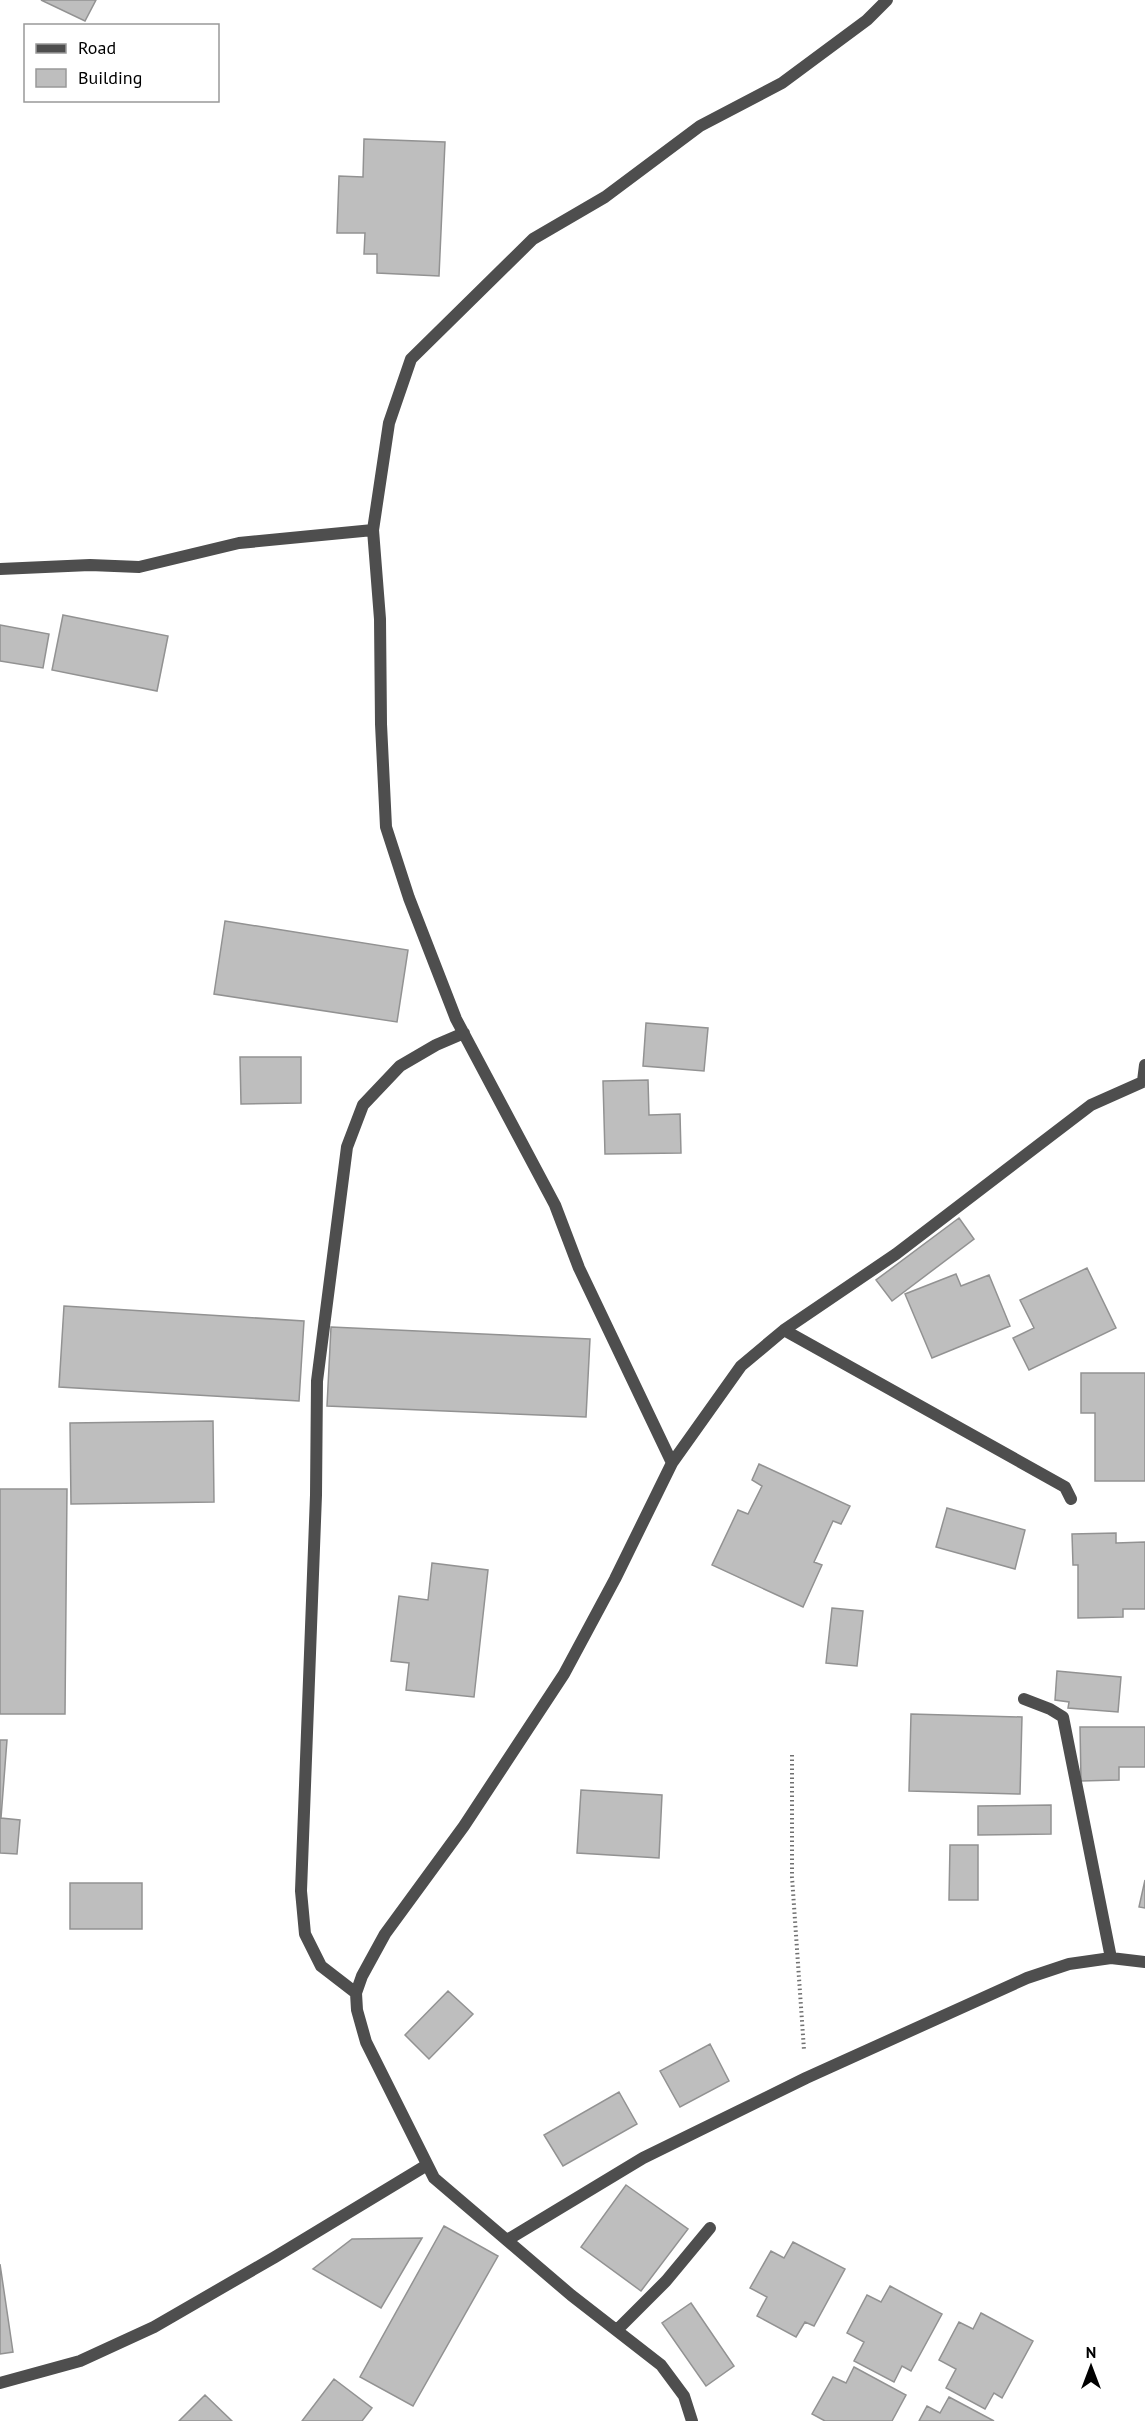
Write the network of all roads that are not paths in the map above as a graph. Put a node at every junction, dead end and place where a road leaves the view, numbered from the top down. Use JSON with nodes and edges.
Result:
{"nodes":[{"id":1,"x":887,"y":0,"type":"edge"},
{"id":2,"x":373,"y":530,"type":"junction"},
{"id":3,"x":0,"y":569,"type":"edge"},
{"id":4,"x":464,"y":1033,"type":"junction"},
{"id":5,"x":1145,"y":1065,"type":"edge"},
{"id":6,"x":1144,"y":1081,"type":"edge"},
{"id":7,"x":784,"y":1330,"type":"junction"},
{"id":8,"x":672,"y":1463,"type":"junction"},
{"id":9,"x":1071,"y":1499,"type":"dead end"},
{"id":10,"x":1024,"y":1699,"type":"dead end"},
{"id":11,"x":1111,"y":1958,"type":"junction"},
{"id":12,"x":1145,"y":1962,"type":"edge"},
{"id":13,"x":356,"y":1993,"type":"junction"},
{"id":14,"x":427,"y":2165,"type":"junction"},
{"id":15,"x":710,"y":2228,"type":"dead end"},
{"id":16,"x":507,"y":2240,"type":"junction"},
{"id":17,"x":618,"y":2330,"type":"junction"},
{"id":18,"x":0,"y":2383,"type":"edge"},
{"id":19,"x":692,"y":2421,"type":"edge"}],
"edges":[{"from":1,"to":2,"type":"street"},
{"from":2,"to":3,"type":"street"},
{"from":2,"to":4,"type":"street"},
{"from":4,"to":8,"type":"street"},
{"from":4,"to":13,"type":"street"},
{"from":5,"to":6,"type":"street"},
{"from":6,"to":7,"type":"street"},
{"from":7,"to":8,"type":"street"},
{"from":7,"to":9,"type":"street"},
{"from":8,"to":13,"type":"street"},
{"from":10,"to":11,"type":"street"},
{"from":11,"to":12,"type":"street"},
{"from":11,"to":16,"type":"street"},
{"from":13,"to":14,"type":"street"},
{"from":14,"to":16,"type":"street"},
{"from":14,"to":18,"type":"street"},
{"from":15,"to":17,"type":"street"},
{"from":16,"to":17,"type":"street"},
{"from":17,"to":19,"type":"street"}]}
